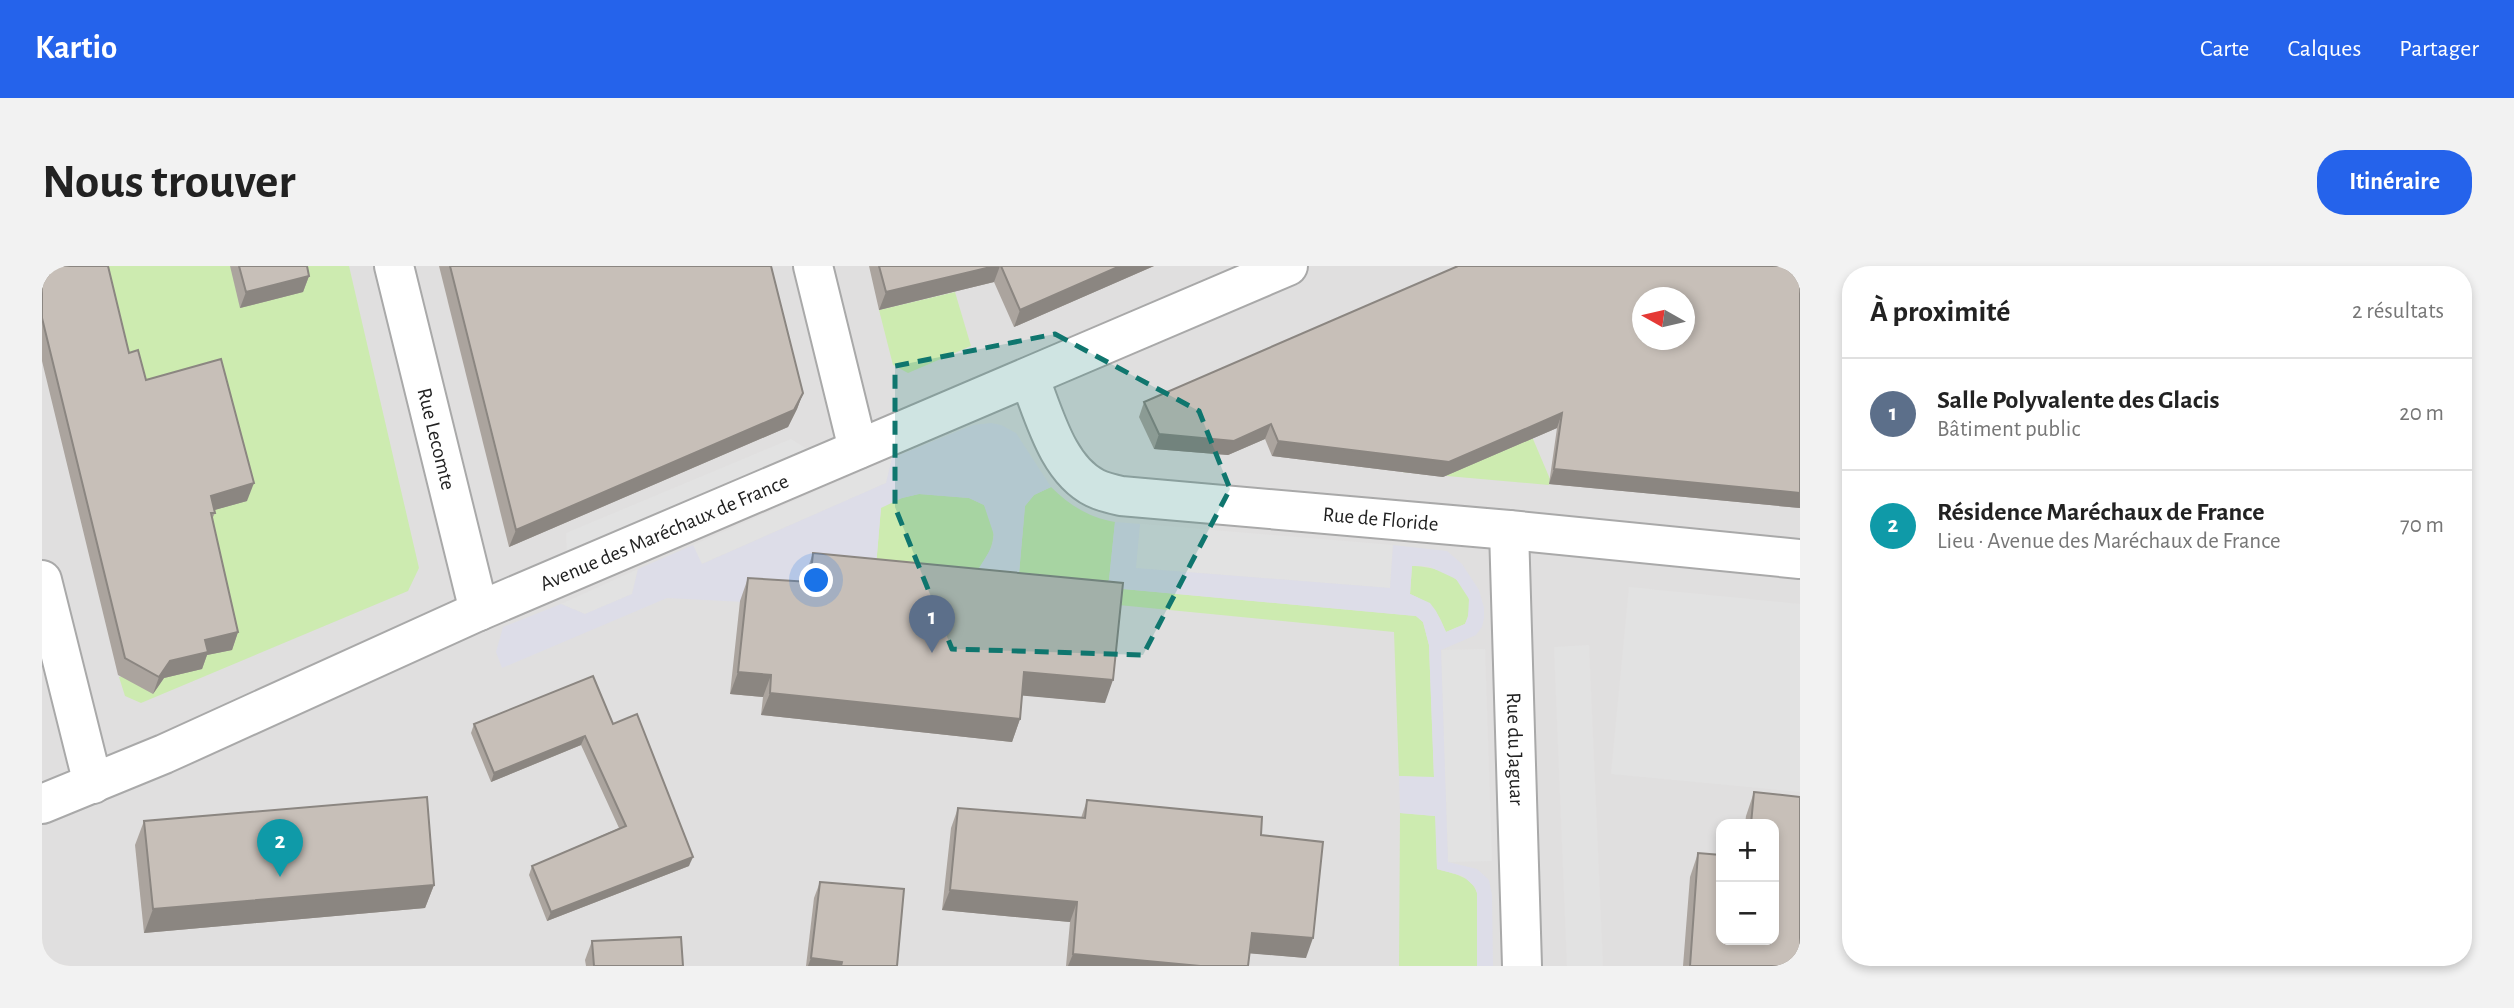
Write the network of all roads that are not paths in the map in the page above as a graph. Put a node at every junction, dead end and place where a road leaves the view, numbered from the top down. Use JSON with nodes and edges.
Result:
{"nodes":[{"id":1,"x":394,"y":266,"type":"edge"},
{"id":2,"x":813,"y":266,"type":"edge"},
{"id":3,"x":1288,"y":266,"type":"edge"},
{"id":4,"x":1029,"y":377,"type":"junction"},
{"id":5,"x":858,"y":449,"type":"junction"},
{"id":6,"x":1509,"y":530,"type":"junction"},
{"id":7,"x":1800,"y":559,"type":"edge"},
{"id":8,"x":42,"y":580,"type":"edge"},
{"id":9,"x":479,"y":611,"type":"junction"},
{"id":10,"x":93,"y":784,"type":"junction"},
{"id":11,"x":42,"y":804,"type":"edge"},
{"id":12,"x":1522,"y":966,"type":"edge"}],
"edges":[{"from":1,"to":9,"type":"street","name":"Rue Lecomte"},
{"from":2,"to":5,"type":"street"},
{"from":3,"to":4,"type":"street","name":"Avenue des Maréchaux de France"},
{"from":4,"to":5,"type":"street","name":"Avenue des Maréchaux de France"},
{"from":4,"to":6,"type":"street","name":"Rue de Floride"},
{"from":5,"to":9,"type":"street","name":"Avenue des Maréchaux de France"},
{"from":6,"to":7,"type":"street","name":"Rue de Floride"},
{"from":6,"to":12,"type":"street","name":"Rue du Jaguar"},
{"from":8,"to":10,"type":"street"},
{"from":9,"to":10,"type":"street","name":"Avenue des Maréchaux de France"},
{"from":10,"to":11,"type":"street","name":"Avenue des Maréchaux de France"}]}
